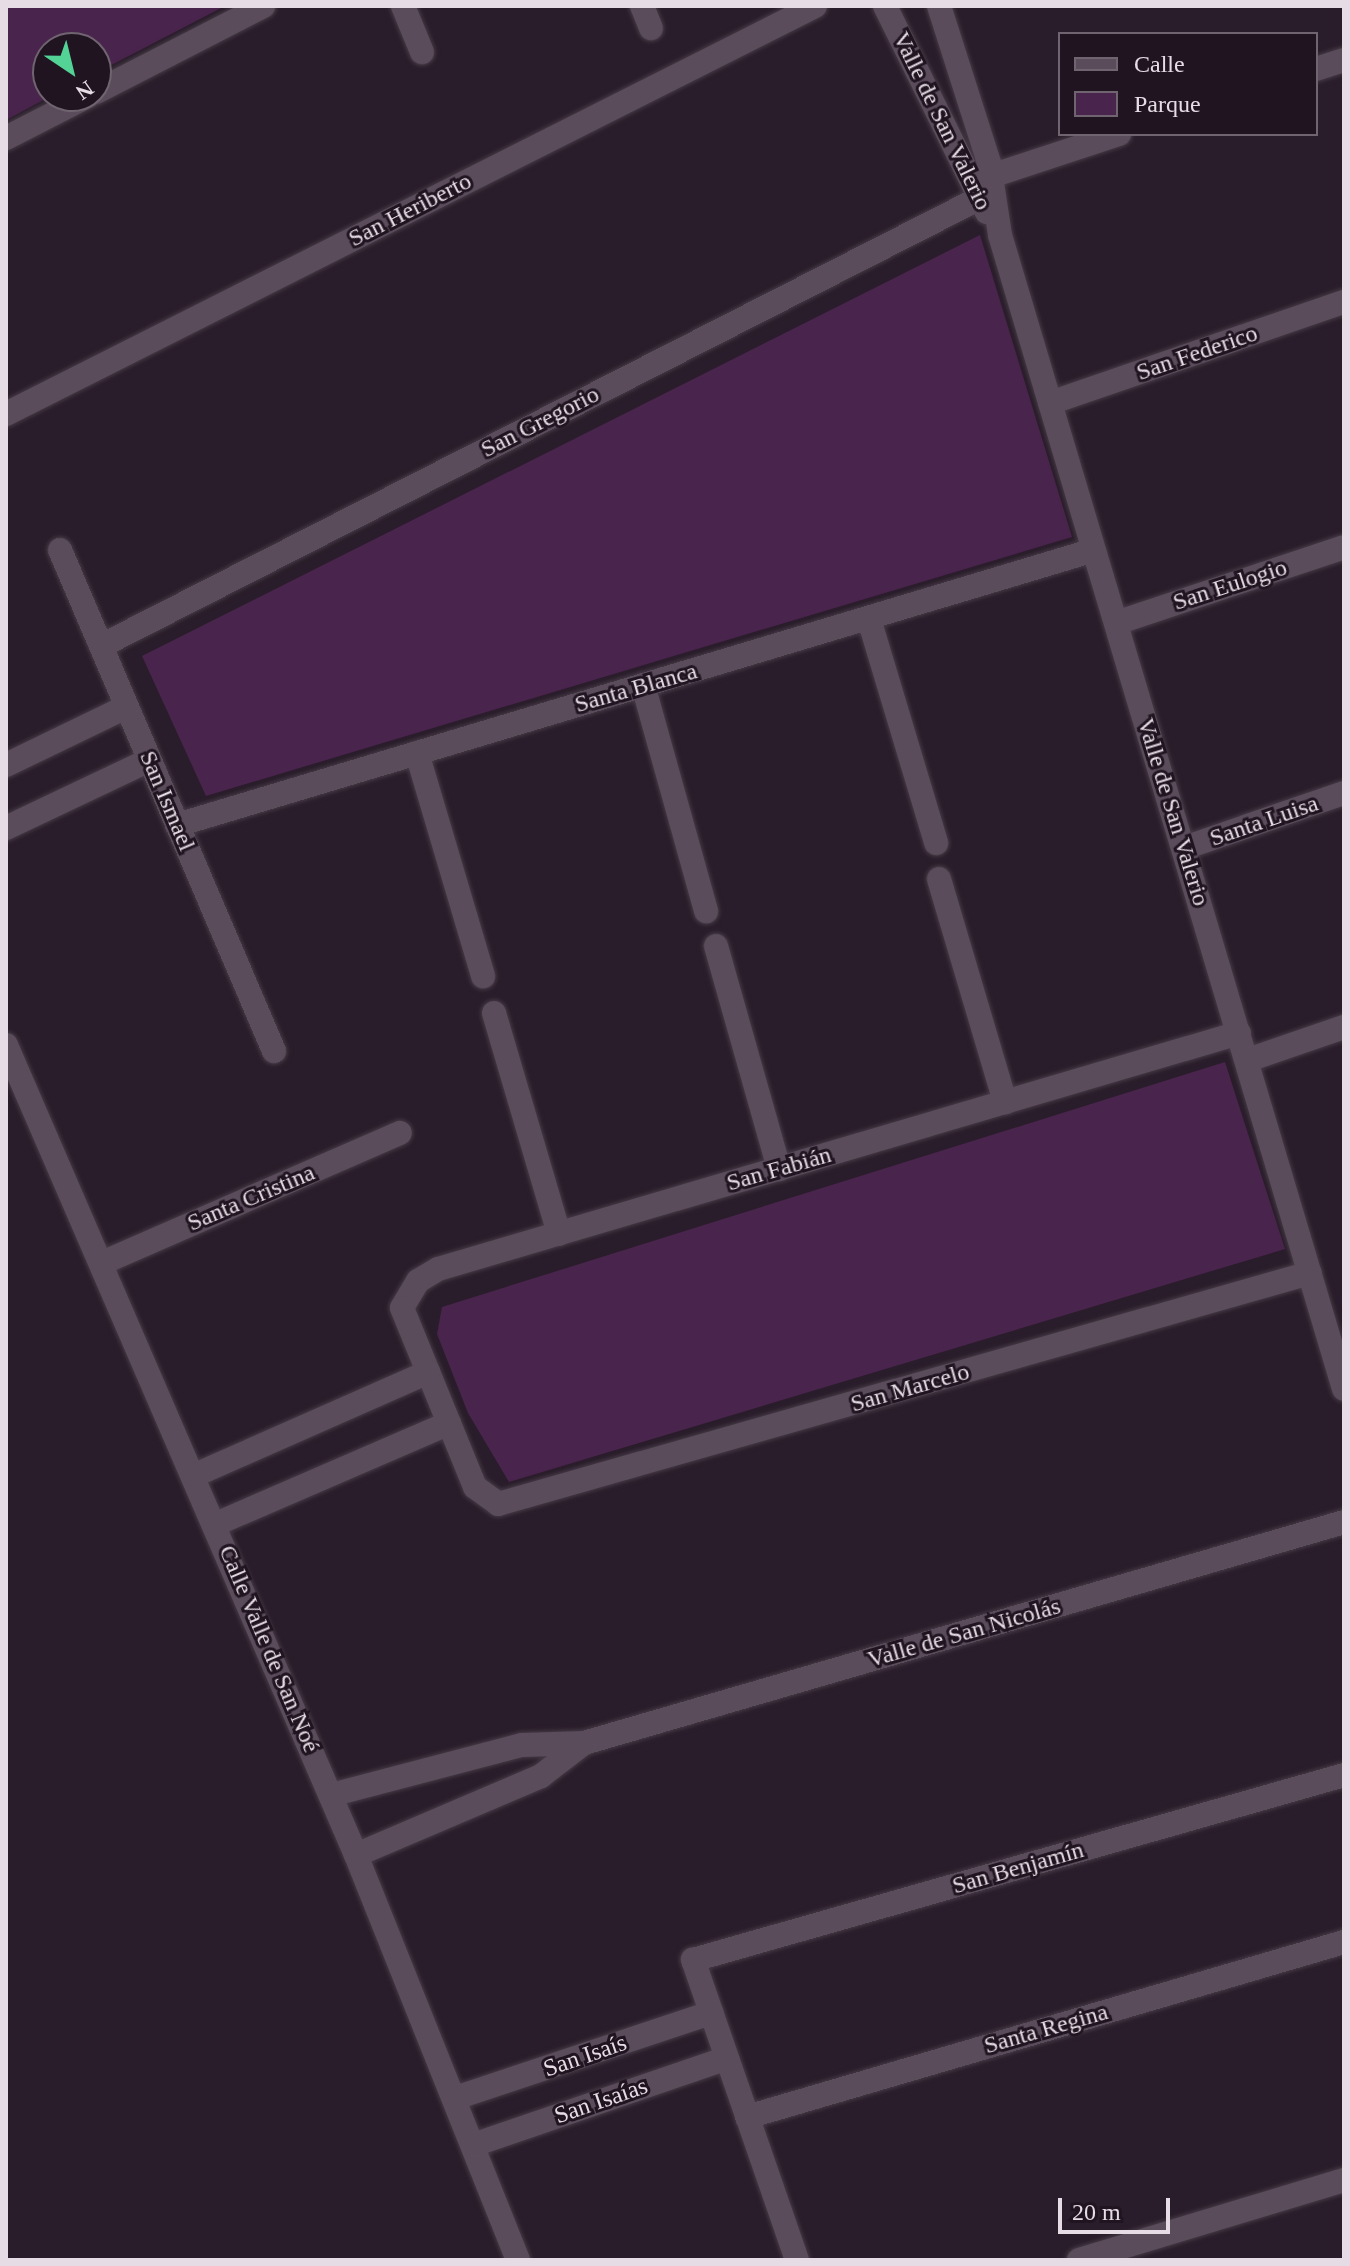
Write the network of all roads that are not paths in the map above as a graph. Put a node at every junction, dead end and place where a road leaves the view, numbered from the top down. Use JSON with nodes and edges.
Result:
{"nodes":[{"id":1,"x":263,"y":6,"type":"edge"},
{"id":2,"x":403,"y":6,"type":"edge"},
{"id":3,"x":815,"y":6,"type":"edge"},
{"id":4,"x":885,"y":6,"type":"edge"},
{"id":5,"x":939,"y":6,"type":"edge"},
{"id":6,"x":422,"y":52,"type":"dead end"},
{"id":7,"x":1344,"y":60,"type":"edge"},
{"id":8,"x":1318,"y":68,"type":"edge"},
{"id":9,"x":112,"y":84,"type":"edge"},
{"id":10,"x":57,"y":112,"type":"edge"},
{"id":11,"x":1113,"y":136,"type":"edge"},
{"id":12,"x":6,"y":138,"type":"edge"},
{"id":13,"x":991,"y":176,"type":"junction"},
{"id":14,"x":980,"y":198,"type":"junction"},
{"id":15,"x":1000,"y":235,"type":"junction"},
{"id":16,"x":1344,"y":302,"type":"edge"},
{"id":17,"x":1050,"y":403,"type":"junction"},
{"id":18,"x":6,"y":414,"type":"edge"},
{"id":19,"x":1344,"y":547,"type":"edge"},
{"id":20,"x":60,"y":550,"type":"dead end"},
{"id":21,"x":1094,"y":550,"type":"junction"},
{"id":22,"x":869,"y":619,"type":"junction"},
{"id":23,"x":1116,"y":623,"type":"junction"},
{"id":24,"x":101,"y":646,"type":"junction"},
{"id":25,"x":643,"y":685,"type":"junction"},
{"id":26,"x":126,"y":707,"type":"junction"},
{"id":27,"x":417,"y":753,"type":"junction"},
{"id":28,"x":149,"y":760,"type":"junction"},
{"id":29,"x":6,"y":765,"type":"edge"},
{"id":30,"x":1344,"y":793,"type":"edge"},
{"id":31,"x":177,"y":825,"type":"junction"},
{"id":32,"x":6,"y":828,"type":"edge"},
{"id":33,"x":936,"y":843,"type":"dead end"},
{"id":34,"x":1184,"y":848,"type":"junction"},
{"id":35,"x":939,"y":879,"type":"dead end"},
{"id":36,"x":706,"y":911,"type":"dead end"},
{"id":37,"x":716,"y":946,"type":"dead end"},
{"id":38,"x":483,"y":976,"type":"dead end"},
{"id":39,"x":494,"y":1013,"type":"dead end"},
{"id":40,"x":1344,"y":1027,"type":"edge"},
{"id":41,"x":1239,"y":1033,"type":"junction"},
{"id":42,"x":6,"y":1045,"type":"edge"},
{"id":43,"x":274,"y":1051,"type":"dead end"},
{"id":44,"x":1248,"y":1060,"type":"junction"},
{"id":45,"x":1005,"y":1102,"type":"junction"},
{"id":46,"x":400,"y":1133,"type":"dead end"},
{"id":47,"x":779,"y":1169,"type":"junction"},
{"id":48,"x":559,"y":1234,"type":"junction"},
{"id":49,"x":102,"y":1263,"type":"junction"},
{"id":50,"x":1310,"y":1273,"type":"junction"},
{"id":51,"x":428,"y":1372,"type":"junction"},
{"id":52,"x":1344,"y":1389,"type":"edge"},
{"id":53,"x":449,"y":1423,"type":"junction"},
{"id":54,"x":195,"y":1475,"type":"junction"},
{"id":55,"x":509,"y":1503,"type":"joint"},
{"id":56,"x":1344,"y":1522,"type":"edge"},
{"id":57,"x":216,"y":1524,"type":"junction"},
{"id":58,"x":584,"y":1743,"type":"junction"},
{"id":59,"x":1344,"y":1775,"type":"edge"},
{"id":60,"x":331,"y":1795,"type":"junction"},
{"id":61,"x":356,"y":1855,"type":"junction"},
{"id":62,"x":1344,"y":1942,"type":"edge"},
{"id":63,"x":711,"y":2013,"type":"junction"},
{"id":64,"x":727,"y":2058,"type":"junction"},
{"id":65,"x":458,"y":2097,"type":"junction"},
{"id":66,"x":747,"y":2117,"type":"junction"},
{"id":67,"x":476,"y":2144,"type":"junction"},
{"id":68,"x":1344,"y":2180,"type":"edge"},
{"id":69,"x":518,"y":2260,"type":"edge"},
{"id":70,"x":797,"y":2260,"type":"edge"},
{"id":71,"x":1079,"y":2260,"type":"edge"}],
"edges":[{"from":1,"to":9,"type":"street"},
{"from":2,"to":6,"type":"street"},
{"from":3,"to":18,"type":"street","name":"San Heriberto"},
{"from":4,"to":14,"type":"street","name":"Valle de San Valerio"},
{"from":5,"to":13,"type":"street","name":"Valle de San Valerio"},
{"from":7,"to":8,"type":"street"},
{"from":10,"to":12,"type":"street"},
{"from":11,"to":13,"type":"street"},
{"from":13,"to":14,"type":"street"},
{"from":13,"to":15,"type":"street","name":"Valle de San Valerio"},
{"from":14,"to":15,"type":"street","name":"Valle de San Valerio"},
{"from":14,"to":24,"type":"street","name":"San Gregorio"},
{"from":15,"to":17,"type":"street","name":"Valle de San Valerio"},
{"from":16,"to":17,"type":"street","name":"San Federico"},
{"from":17,"to":21,"type":"street","name":"Valle de San Valerio"},
{"from":19,"to":23,"type":"street","name":"San Eulogio"},
{"from":20,"to":24,"type":"street","name":"San Ismael"},
{"from":21,"to":22,"type":"street","name":"Santa Blanca"},
{"from":21,"to":23,"type":"street","name":"Valle de San Valerio"},
{"from":22,"to":25,"type":"street","name":"Santa Blanca"},
{"from":22,"to":33,"type":"street"},
{"from":23,"to":34,"type":"street","name":"Valle de San Valerio"},
{"from":24,"to":26,"type":"street","name":"San Ismael"},
{"from":25,"to":27,"type":"street","name":"Santa Blanca"},
{"from":25,"to":36,"type":"street"},
{"from":26,"to":28,"type":"street","name":"San Ismael"},
{"from":26,"to":29,"type":"street"},
{"from":27,"to":31,"type":"street","name":"Santa Blanca"},
{"from":27,"to":38,"type":"street"},
{"from":28,"to":31,"type":"street","name":"San Ismael"},
{"from":28,"to":32,"type":"street"},
{"from":30,"to":34,"type":"street","name":"Santa Luisa"},
{"from":31,"to":43,"type":"street","name":"San Ismael"},
{"from":34,"to":41,"type":"street","name":"Valle de San Valerio"},
{"from":35,"to":45,"type":"street"},
{"from":37,"to":47,"type":"street"},
{"from":39,"to":48,"type":"street"},
{"from":40,"to":44,"type":"street"},
{"from":41,"to":44,"type":"street","name":"Valle de San Valerio"},
{"from":41,"to":45,"type":"street","name":"San Fabián"},
{"from":42,"to":49,"type":"street","name":"Calle Valle de San Noé"},
{"from":44,"to":50,"type":"street","name":"Valle de San Valerio"},
{"from":45,"to":47,"type":"street","name":"San Fabián"},
{"from":46,"to":49,"type":"street","name":"Santa Cristina"},
{"from":47,"to":48,"type":"street","name":"San Fabián"},
{"from":48,"to":51,"type":"street","name":"San Fabián"},
{"from":49,"to":54,"type":"street","name":"Calle Valle de San Noé"},
{"from":50,"to":52,"type":"street","name":"Valle de San Valerio"},
{"from":50,"to":55,"type":"street","name":"San Marcelo"},
{"from":51,"to":53,"type":"street","name":"San Fabián"},
{"from":51,"to":54,"type":"street"},
{"from":53,"to":55,"type":"street","name":"San Fabián"},
{"from":53,"to":57,"type":"street"},
{"from":54,"to":57,"type":"street","name":"Calle Valle de San Noé"},
{"from":56,"to":58,"type":"street","name":"Valle de San Nicolás"},
{"from":57,"to":60,"type":"street","name":"Calle Valle de San Noé"},
{"from":58,"to":60,"type":"street","name":"Valle de San Nicolás"},
{"from":58,"to":61,"type":"street","name":"Valle de San Nicolás"},
{"from":59,"to":63,"type":"street","name":"San Benjamín"},
{"from":60,"to":61,"type":"street","name":"Calle Valle de San Noé"},
{"from":61,"to":65,"type":"street","name":"Calle Valle de San Noé"},
{"from":62,"to":66,"type":"street","name":"Santa Regina"},
{"from":63,"to":64,"type":"street"},
{"from":63,"to":65,"type":"street","name":"San Isaís"},
{"from":64,"to":66,"type":"street"},
{"from":64,"to":67,"type":"street","name":"San Isaías"},
{"from":65,"to":67,"type":"street","name":"Calle Valle de San Noé"},
{"from":66,"to":70,"type":"street"},
{"from":67,"to":69,"type":"street","name":"Calle Valle de San Noé"},
{"from":68,"to":71,"type":"street"}]}
